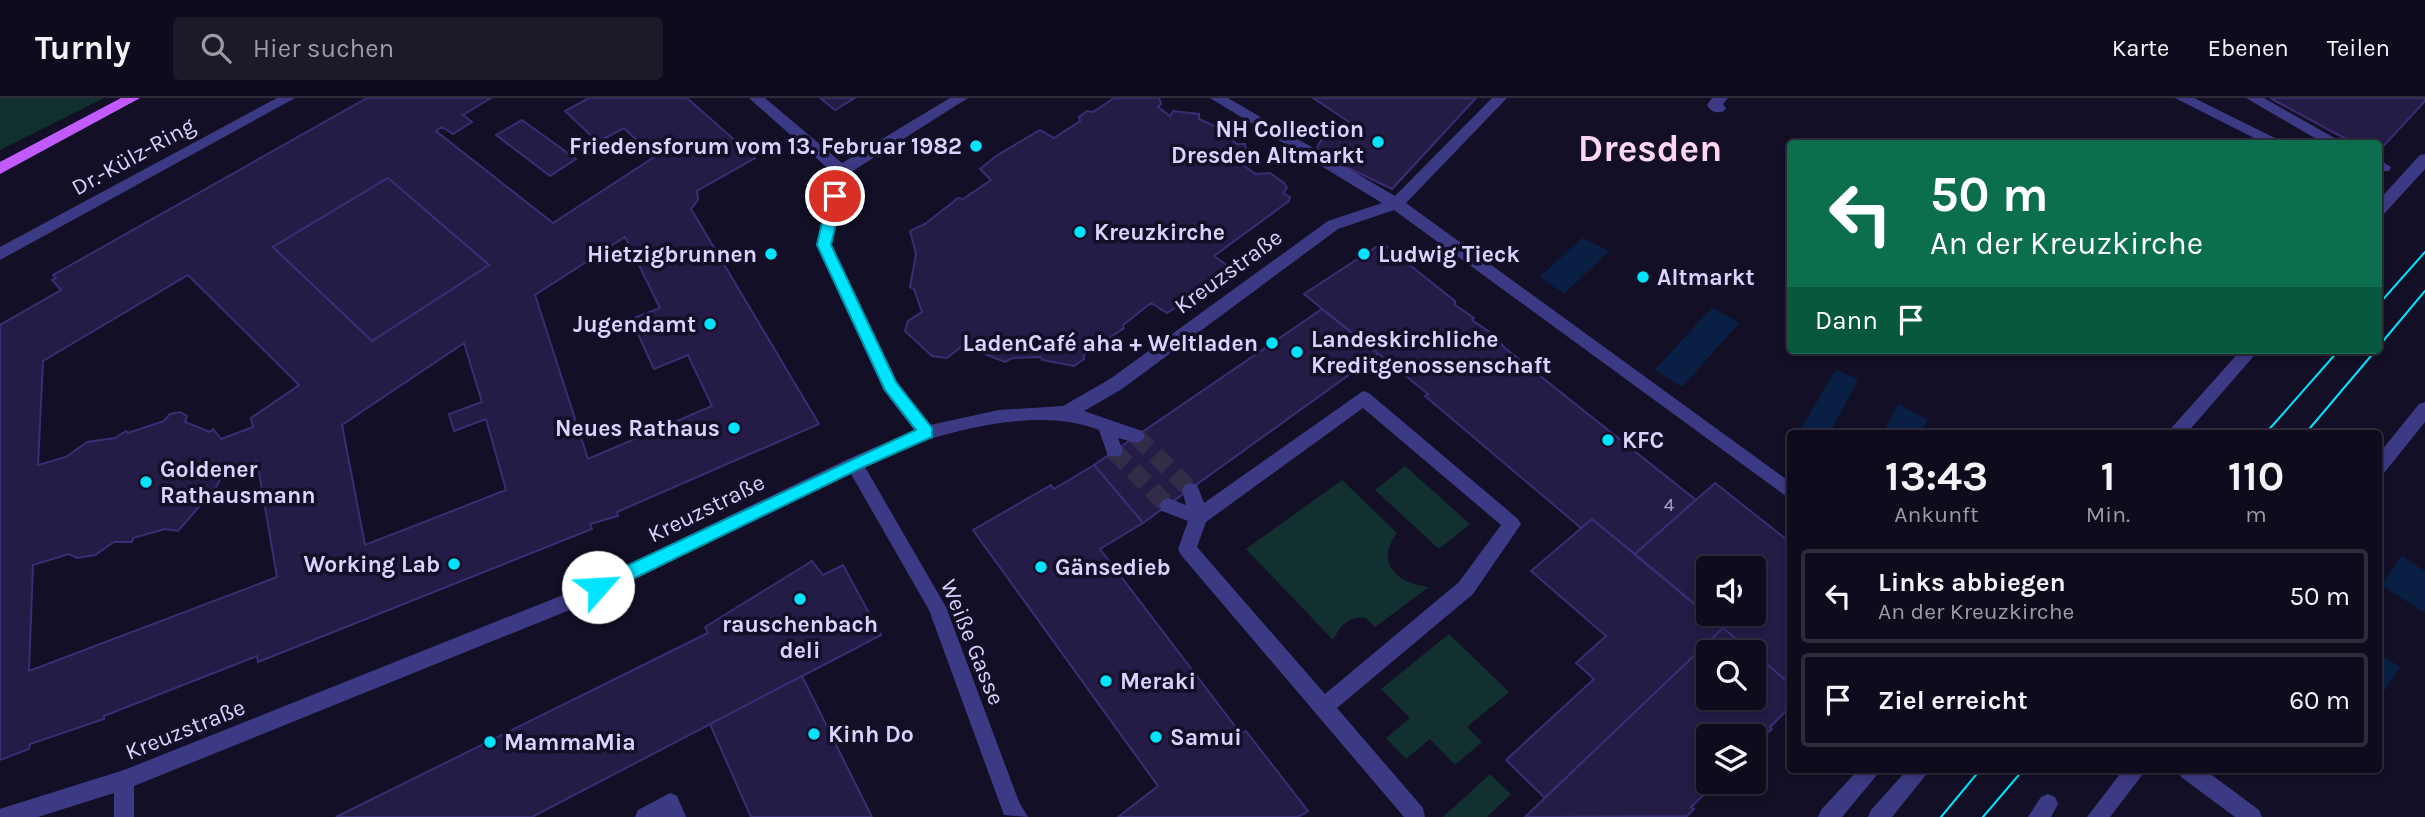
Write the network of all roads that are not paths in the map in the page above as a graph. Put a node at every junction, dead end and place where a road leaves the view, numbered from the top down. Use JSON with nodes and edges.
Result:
{"nodes":[{"id":1,"x":133,"y":98,"type":"edge"},
{"id":2,"x":288,"y":98,"type":"edge"},
{"id":3,"x":756,"y":98,"type":"edge"},
{"id":4,"x":961,"y":98,"type":"edge"},
{"id":5,"x":1217,"y":98,"type":"edge"},
{"id":6,"x":1500,"y":98,"type":"edge"},
{"id":7,"x":2182,"y":98,"type":"edge"},
{"id":8,"x":2253,"y":98,"type":"edge"},
{"id":9,"x":53,"y":140,"type":"junction"},
{"id":10,"x":2271,"y":140,"type":"edge"},
{"id":11,"x":2331,"y":140,"type":"edge"},
{"id":12,"x":2425,"y":159,"type":"edge"},
{"id":13,"x":0,"y":162,"type":"edge"},
{"id":14,"x":0,"y":169,"type":"edge"},
{"id":15,"x":841,"y":171,"type":"junction"},
{"id":16,"x":2385,"y":194,"type":"edge"},
{"id":17,"x":1396,"y":204,"type":"junction"},
{"id":18,"x":0,"y":254,"type":"edge"},
{"id":19,"x":2247,"y":354,"type":"edge"},
{"id":20,"x":2425,"y":409,"type":"edge"},
{"id":21,"x":1066,"y":413,"type":"junction"},
{"id":22,"x":1107,"y":429,"type":"junction"},
{"id":23,"x":2179,"y":430,"type":"edge"},
{"id":24,"x":926,"y":433,"type":"junction"},
{"id":25,"x":1136,"y":436,"type":"tunnel mouth"},
{"id":26,"x":1114,"y":451,"type":"tunnel mouth"},
{"id":27,"x":2382,"y":463,"type":"edge"},
{"id":28,"x":853,"y":464,"type":"junction"},
{"id":29,"x":1191,"y":490,"type":"tunnel mouth"},
{"id":30,"x":1787,"y":490,"type":"edge"},
{"id":31,"x":1168,"y":506,"type":"tunnel mouth"},
{"id":32,"x":1199,"y":517,"type":"junction"},
{"id":33,"x":1324,"y":707,"type":"junction"},
{"id":34,"x":1868,"y":773,"type":"edge"},
{"id":35,"x":1917,"y":773,"type":"edge"},
{"id":36,"x":2134,"y":773,"type":"edge"},
{"id":37,"x":2192,"y":773,"type":"edge"},
{"id":38,"x":124,"y":780,"type":"junction"},
{"id":39,"x":1009,"y":814,"type":"edge"},
{"id":40,"x":1416,"y":816,"type":"edge"},
{"id":41,"x":6,"y":817,"type":"edge"},
{"id":42,"x":124,"y":817,"type":"edge"},
{"id":43,"x":645,"y":817,"type":"edge"},
{"id":44,"x":677,"y":817,"type":"edge"},
{"id":45,"x":1828,"y":817,"type":"edge"},
{"id":46,"x":1878,"y":817,"type":"edge"},
{"id":47,"x":2097,"y":817,"type":"edge"},
{"id":48,"x":2252,"y":817,"type":"edge"}],
"edges":[{"from":1,"to":9,"type":"main road"},
{"from":2,"to":18,"type":"street","name":"Dr.-Külz-Ring"},
{"from":3,"to":15,"type":"street"},
{"from":4,"to":15,"type":"street"},
{"from":5,"to":17,"type":"street"},
{"from":6,"to":17,"type":"street"},
{"from":7,"to":10,"type":"street"},
{"from":8,"to":11,"type":"street"},
{"from":9,"to":13,"type":"main road"},
{"from":9,"to":14,"type":"main road"},
{"from":12,"to":16,"type":"street"},
{"from":15,"to":24,"type":"street"},
{"from":17,"to":21,"type":"street","name":"Kreuzstraße"},
{"from":17,"to":30,"type":"street"},
{"from":19,"to":23,"type":"street"},
{"from":20,"to":27,"type":"street"},
{"from":21,"to":22,"type":"street"},
{"from":21,"to":24,"type":"street","name":"Kreuzstraße"},
{"from":22,"to":25,"type":"street"},
{"from":22,"to":26,"type":"street"},
{"from":24,"to":28,"type":"street","name":"Kreuzstraße"},
{"from":28,"to":38,"type":"street","name":"Kreuzstraße"},
{"from":28,"to":39,"type":"street","name":"Weiße Gasse"},
{"from":29,"to":32,"type":"street"},
{"from":31,"to":32,"type":"street"},
{"from":32,"to":33,"type":"street"},
{"from":32,"to":33,"type":"street"},
{"from":33,"to":40,"type":"street"},
{"from":34,"to":45,"type":"street"},
{"from":35,"to":46,"type":"street"},
{"from":36,"to":47,"type":"street"},
{"from":37,"to":48,"type":"street"},
{"from":38,"to":41,"type":"street","name":"Kreuzstraße"},
{"from":38,"to":42,"type":"street"},
{"from":43,"to":44,"type":"street"}]}
